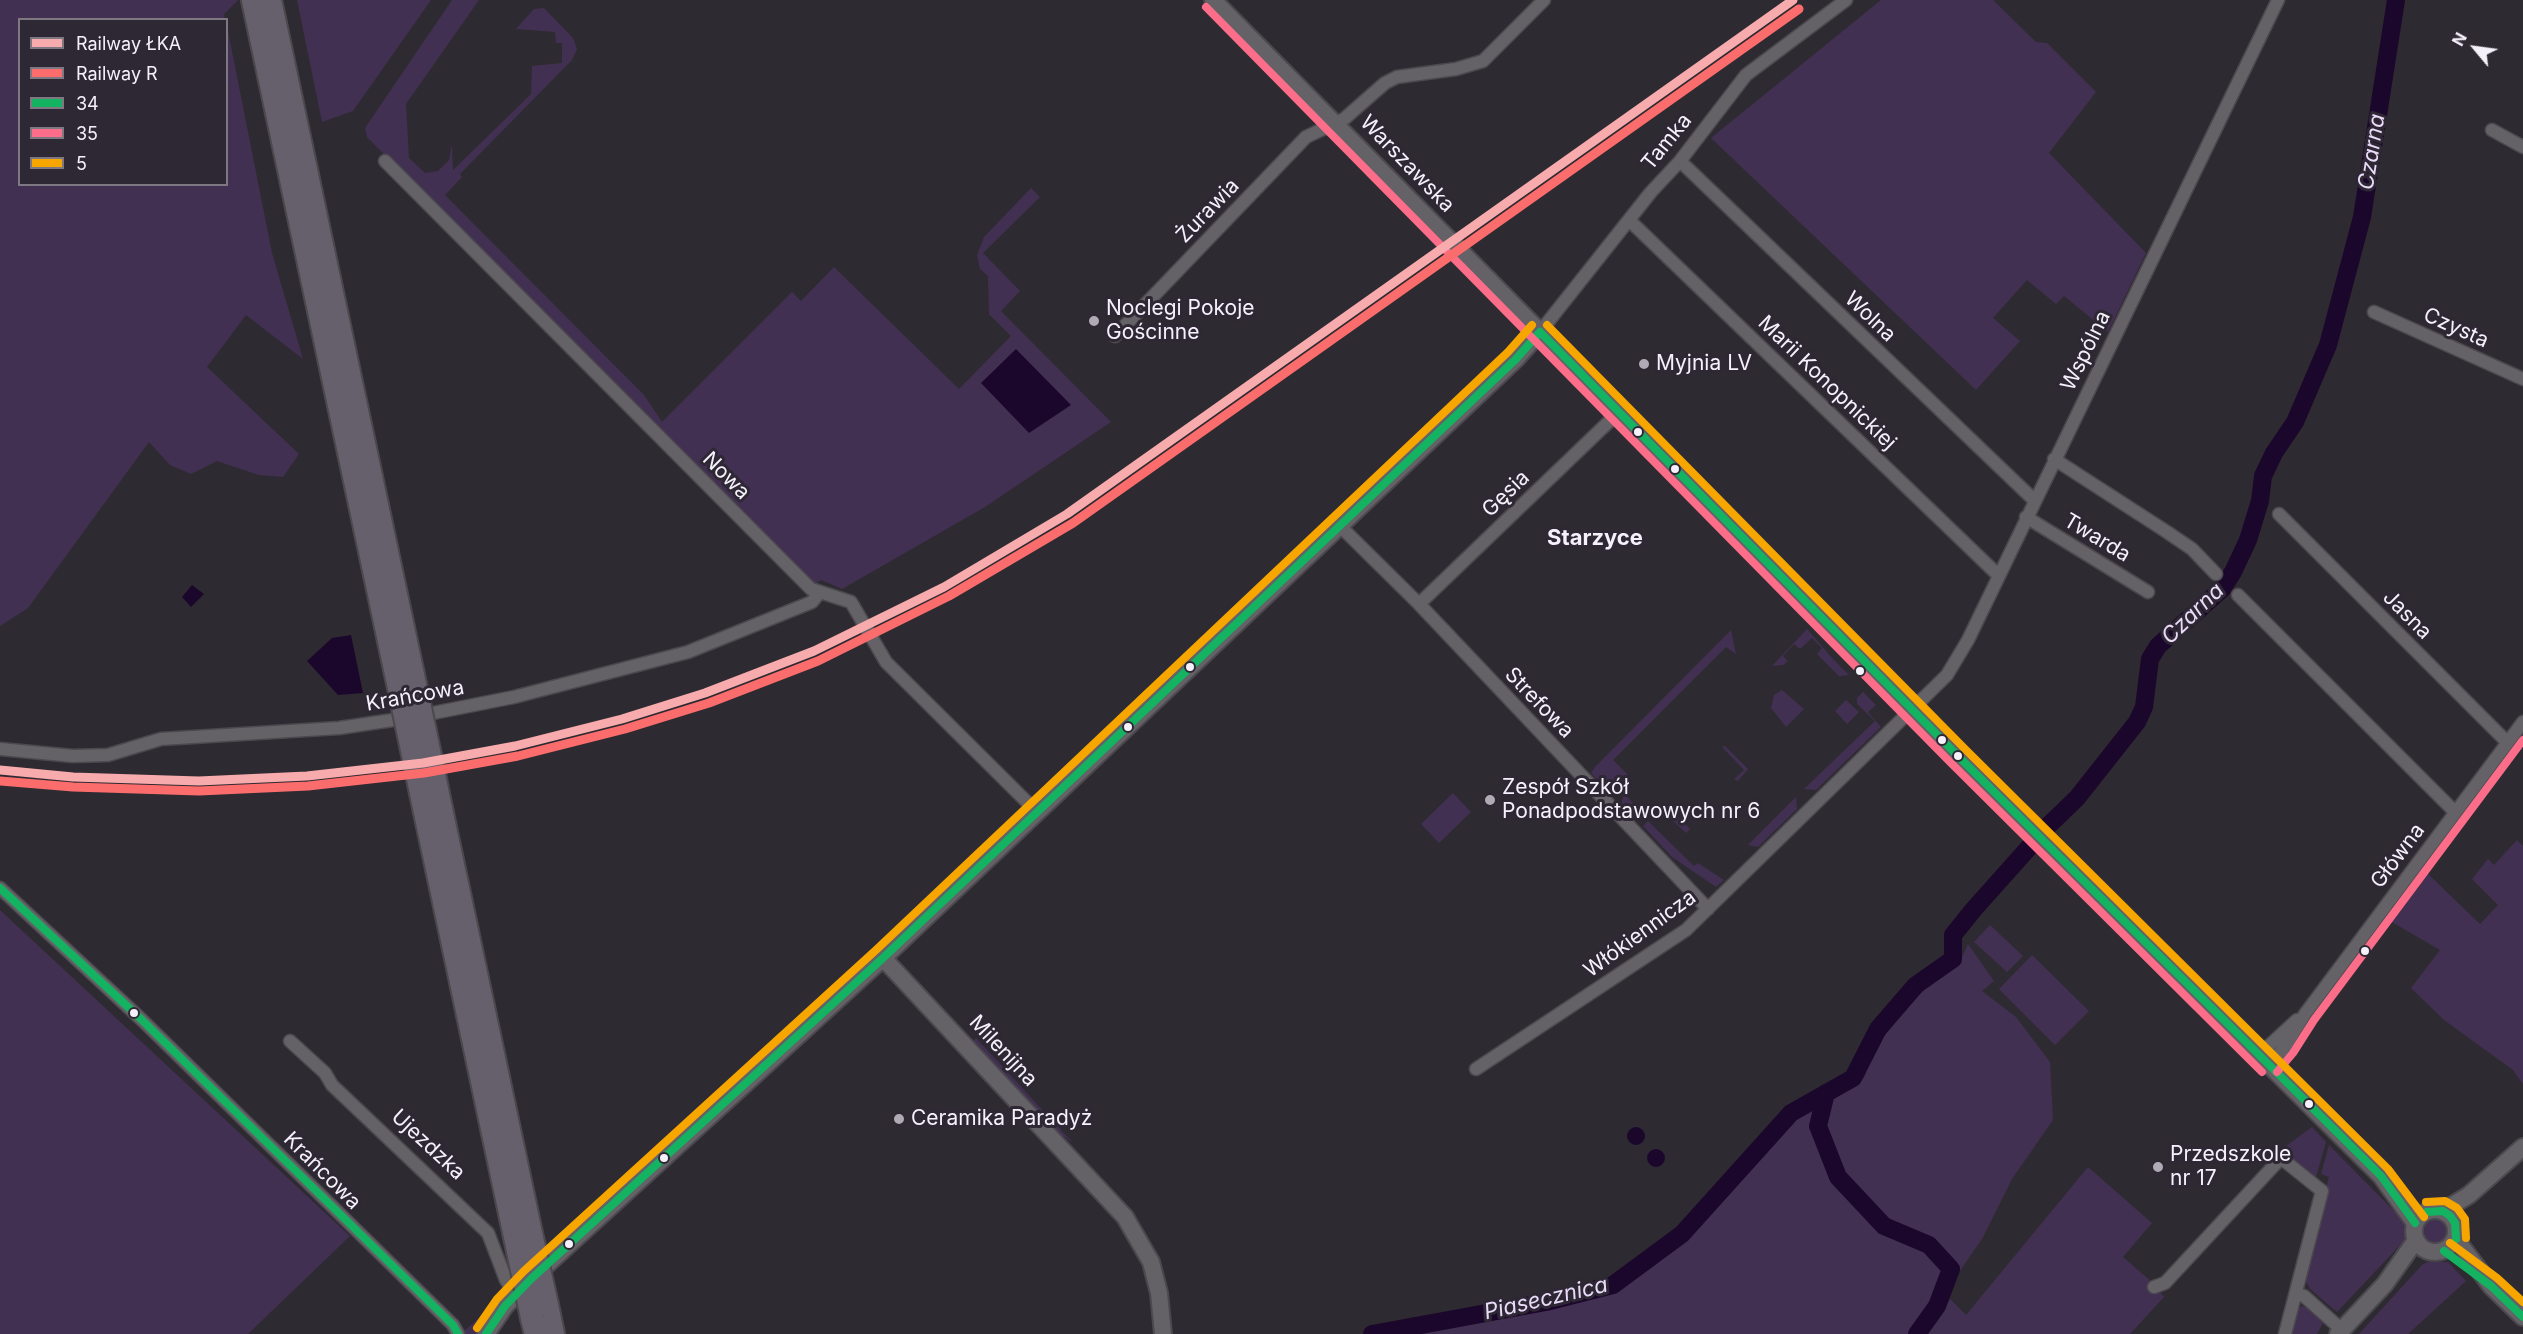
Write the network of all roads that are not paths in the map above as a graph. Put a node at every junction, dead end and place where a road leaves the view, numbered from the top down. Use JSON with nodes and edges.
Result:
{"nodes":[{"id":1,"x":253,"y":0,"type":"edge"},
{"id":2,"x":270,"y":0,"type":"edge"},
{"id":3,"x":1213,"y":0,"type":"edge"},
{"id":4,"x":1544,"y":0,"type":"edge"},
{"id":5,"x":1846,"y":0,"type":"edge"},
{"id":6,"x":2278,"y":0,"type":"edge"},
{"id":7,"x":1336,"y":123,"type":"junction"},
{"id":8,"x":2492,"y":130,"type":"dead end"},
{"id":9,"x":2523,"y":147,"type":"edge"},
{"id":10,"x":385,"y":161,"type":"dead end"},
{"id":11,"x":1680,"y":161,"type":"junction"},
{"id":12,"x":1629,"y":220,"type":"junction"},
{"id":13,"x":2374,"y":312,"type":"dead end"},
{"id":14,"x":1540,"y":332,"type":"junction"},
{"id":15,"x":1115,"y":336,"type":"dead end"},
{"id":16,"x":2523,"y":379,"type":"edge"},
{"id":17,"x":1620,"y":411,"type":"junction"},
{"id":18,"x":2054,"y":459,"type":"junction"},
{"id":19,"x":2034,"y":500,"type":"junction"},
{"id":20,"x":2279,"y":514,"type":"dead end"},
{"id":21,"x":2026,"y":518,"type":"junction"},
{"id":22,"x":1340,"y":525,"type":"junction"},
{"id":23,"x":2216,"y":574,"type":"dead end"},
{"id":24,"x":1998,"y":575,"type":"junction"},
{"id":25,"x":820,"y":592,"type":"junction"},
{"id":26,"x":2148,"y":592,"type":"dead end"},
{"id":27,"x":2238,"y":595,"type":"dead end"},
{"id":28,"x":1419,"y":604,"type":"junction"},
{"id":29,"x":411,"y":705,"type":"junction"},
{"id":30,"x":1912,"y":709,"type":"junction"},
{"id":31,"x":2523,"y":722,"type":"edge"},
{"id":32,"x":2507,"y":742,"type":"junction"},
{"id":33,"x":0,"y":749,"type":"edge"},
{"id":34,"x":1037,"y":812,"type":"junction"},
{"id":35,"x":2455,"y":812,"type":"junction"},
{"id":36,"x":0,"y":888,"type":"edge"},
{"id":37,"x":1708,"y":909,"type":"junction"},
{"id":38,"x":884,"y":958,"type":"junction"},
{"id":39,"x":290,"y":1041,"type":"dead end"},
{"id":40,"x":2264,"y":1060,"type":"junction"},
{"id":41,"x":1476,"y":1069,"type":"dead end"},
{"id":42,"x":2519,"y":1151,"type":"edge"},
{"id":43,"x":2436,"y":1231,"type":"junction"},
{"id":44,"x":2154,"y":1287,"type":"dead end"},
{"id":45,"x":2296,"y":1294,"type":"junction"},
{"id":46,"x":515,"y":1295,"type":"junction"},
{"id":47,"x":2523,"y":1317,"type":"edge"},
{"id":48,"x":538,"y":1319,"type":"edge"},
{"id":49,"x":2340,"y":1332,"type":"edge"},
{"id":50,"x":458,"y":1334,"type":"edge"},
{"id":51,"x":486,"y":1334,"type":"edge"},
{"id":52,"x":553,"y":1334,"type":"edge"},
{"id":53,"x":1163,"y":1334,"type":"edge"},
{"id":54,"x":2285,"y":1334,"type":"edge"}],
"edges":[{"from":1,"to":29,"type":"highway"},
{"from":2,"to":29,"type":"highway"},
{"from":3,"to":7,"type":"main road","name":"Warszawska"},
{"from":4,"to":7,"type":"street","name":"Żurawia"},
{"from":5,"to":11,"type":"street","name":"Tamka"},
{"from":6,"to":18,"type":"street","name":"Wspólna"},
{"from":7,"to":14,"type":"main road","name":"Warszawska"},
{"from":7,"to":15,"type":"street","name":"Żurawia"},
{"from":8,"to":9,"type":"street"},
{"from":10,"to":25,"type":"street","name":"Nowa"},
{"from":11,"to":12,"type":"street","name":"Tamka"},
{"from":11,"to":19,"type":"street","name":"Wolna"},
{"from":12,"to":14,"type":"street","name":"Tamka"},
{"from":12,"to":24,"type":"street","name":"Marii Konopnickiej"},
{"from":13,"to":16,"type":"street","name":"Czysta"},
{"from":14,"to":17,"type":"main road","name":"Warszawska"},
{"from":14,"to":22,"type":"main road"},
{"from":17,"to":28,"type":"street","name":"Gęsia"},
{"from":17,"to":30,"type":"main road","name":"Warszawska"},
{"from":18,"to":19,"type":"street","name":"Wspólna"},
{"from":18,"to":23,"type":"street"},
{"from":19,"to":21,"type":"street","name":"Wspólna"},
{"from":20,"to":32,"type":"street","name":"Jasna"},
{"from":21,"to":24,"type":"street","name":"Wspólna"},
{"from":21,"to":26,"type":"street","name":"Twarda"},
{"from":22,"to":28,"type":"street","name":"Strefowa"},
{"from":22,"to":34,"type":"main road"},
{"from":24,"to":30,"type":"street","name":"Wspólna"},
{"from":25,"to":33,"type":"street","name":"Krańcowa"},
{"from":25,"to":34,"type":"street","name":"Nowa"},
{"from":27,"to":35,"type":"street"},
{"from":28,"to":37,"type":"street","name":"Strefowa"},
{"from":29,"to":48,"type":"highway","bridge":true},
{"from":30,"to":37,"type":"street","name":"Włókiennicza"},
{"from":30,"to":40,"type":"main road","name":"Warszawska"},
{"from":31,"to":32,"type":"street","name":"Główna"},
{"from":32,"to":35,"type":"street","name":"Główna"},
{"from":34,"to":38,"type":"main road"},
{"from":35,"to":40,"type":"street","name":"Główna"},
{"from":36,"to":50,"type":"street","name":"Krańcowa"},
{"from":37,"to":41,"type":"street","name":"Włókiennicza"},
{"from":38,"to":46,"type":"main road"},
{"from":38,"to":53,"type":"main road","name":"Milenijna"},
{"from":39,"to":46,"type":"street","name":"Ujezdzka"},
{"from":40,"to":43,"type":"main road","name":"Warszawska"},
{"from":42,"to":43,"type":"main road"},
{"from":43,"to":47,"type":"main road","name":"Warszawska"},
{"from":43,"to":49,"type":"main road"},
{"from":44,"to":45,"type":"street"},
{"from":45,"to":49,"type":"street"},
{"from":45,"to":54,"type":"street"},
{"from":46,"to":51,"type":"main road"},
{"from":48,"to":52,"type":"highway"}]}
